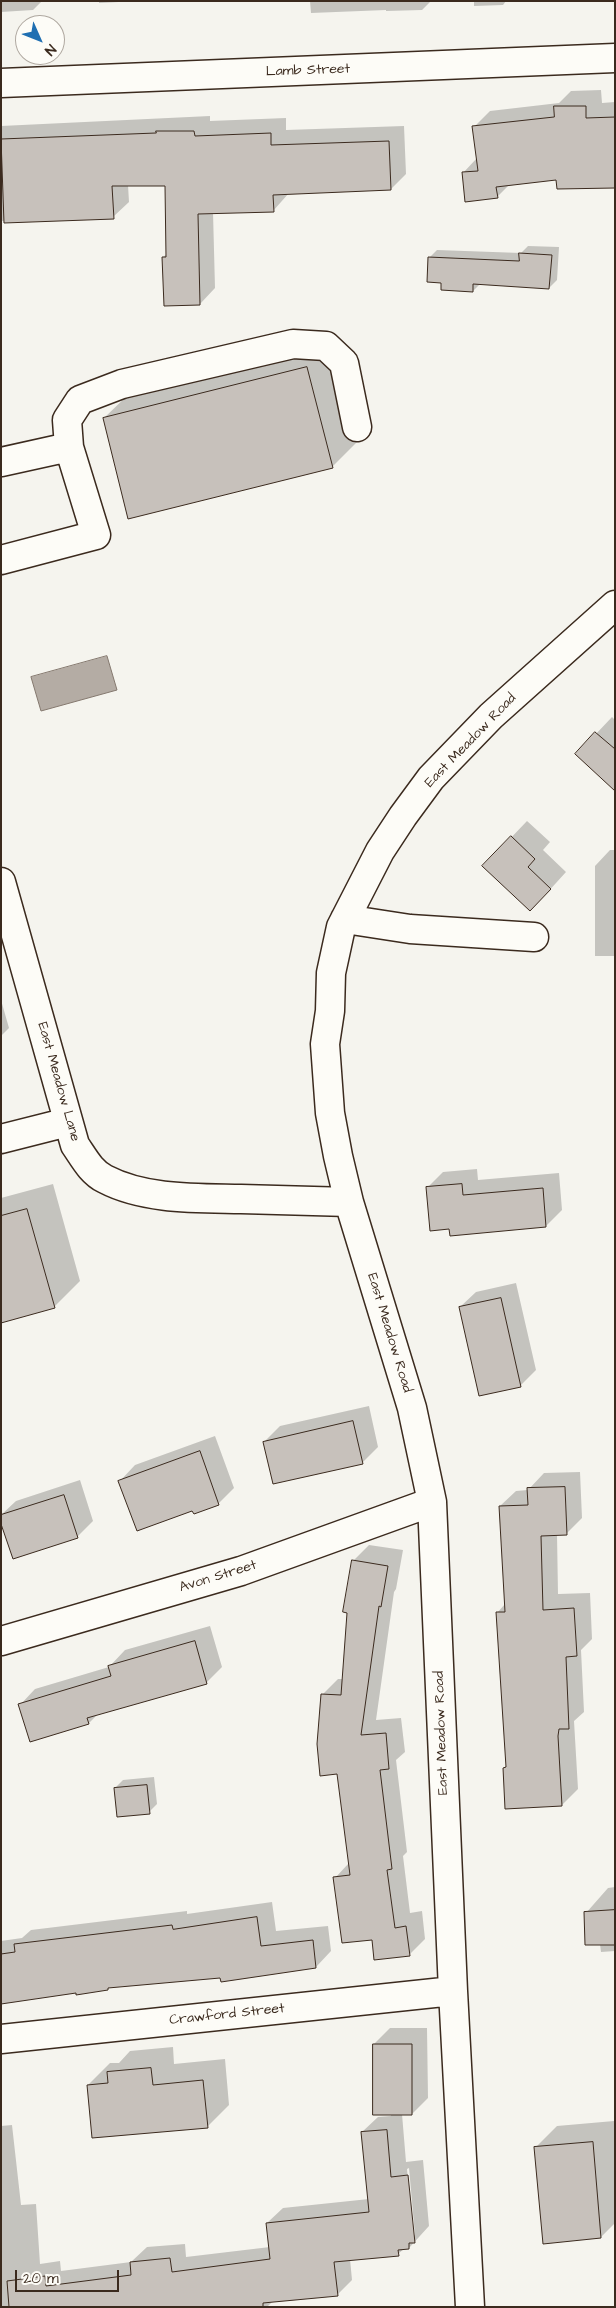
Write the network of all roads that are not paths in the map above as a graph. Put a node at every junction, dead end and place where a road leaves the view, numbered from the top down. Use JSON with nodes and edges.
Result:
{"nodes":[{"id":1,"x":615,"y":58,"type":"edge"},
{"id":2,"x":1,"y":83,"type":"edge"},
{"id":3,"x":357,"y":427,"type":"dead end"},
{"id":4,"x":69,"y":447,"type":"junction"},
{"id":5,"x":1,"y":462,"type":"edge"},
{"id":6,"x":1,"y":560,"type":"edge"},
{"id":7,"x":615,"y":605,"type":"edge"},
{"id":8,"x":2,"y":892,"type":"edge"},
{"id":9,"x":345,"y":919,"type":"junction"},
{"id":10,"x":534,"y":937,"type":"dead end"},
{"id":11,"x":68,"y":1122,"type":"junction"},
{"id":12,"x":1,"y":1139,"type":"edge"},
{"id":13,"x":349,"y":1202,"type":"junction"},
{"id":14,"x":432,"y":1502,"type":"junction"},
{"id":15,"x":1,"y":1641,"type":"edge"},
{"id":16,"x":454,"y":1991,"type":"junction"},
{"id":17,"x":1,"y":2040,"type":"edge"},
{"id":18,"x":470,"y":2307,"type":"edge"}],
"edges":[{"from":1,"to":2,"type":"street","name":"Lamb Street"},
{"from":3,"to":4,"type":"street"},
{"from":4,"to":5,"type":"street"},
{"from":4,"to":6,"type":"street"},
{"from":7,"to":9,"type":"street","name":"East Meadow Road"},
{"from":8,"to":11,"type":"street","name":"East Meadow Lane"},
{"from":9,"to":10,"type":"street"},
{"from":9,"to":13,"type":"street","name":"East Meadow Road"},
{"from":11,"to":12,"type":"street"},
{"from":11,"to":13,"type":"street","name":"East Meadow Lane"},
{"from":13,"to":14,"type":"street","name":"East Meadow Road"},
{"from":14,"to":15,"type":"street","name":"Avon Street"},
{"from":14,"to":16,"type":"street","name":"East Meadow Road"},
{"from":16,"to":17,"type":"street","name":"Crawford Street"},
{"from":16,"to":18,"type":"street","name":"East Meadow Road"}]}
